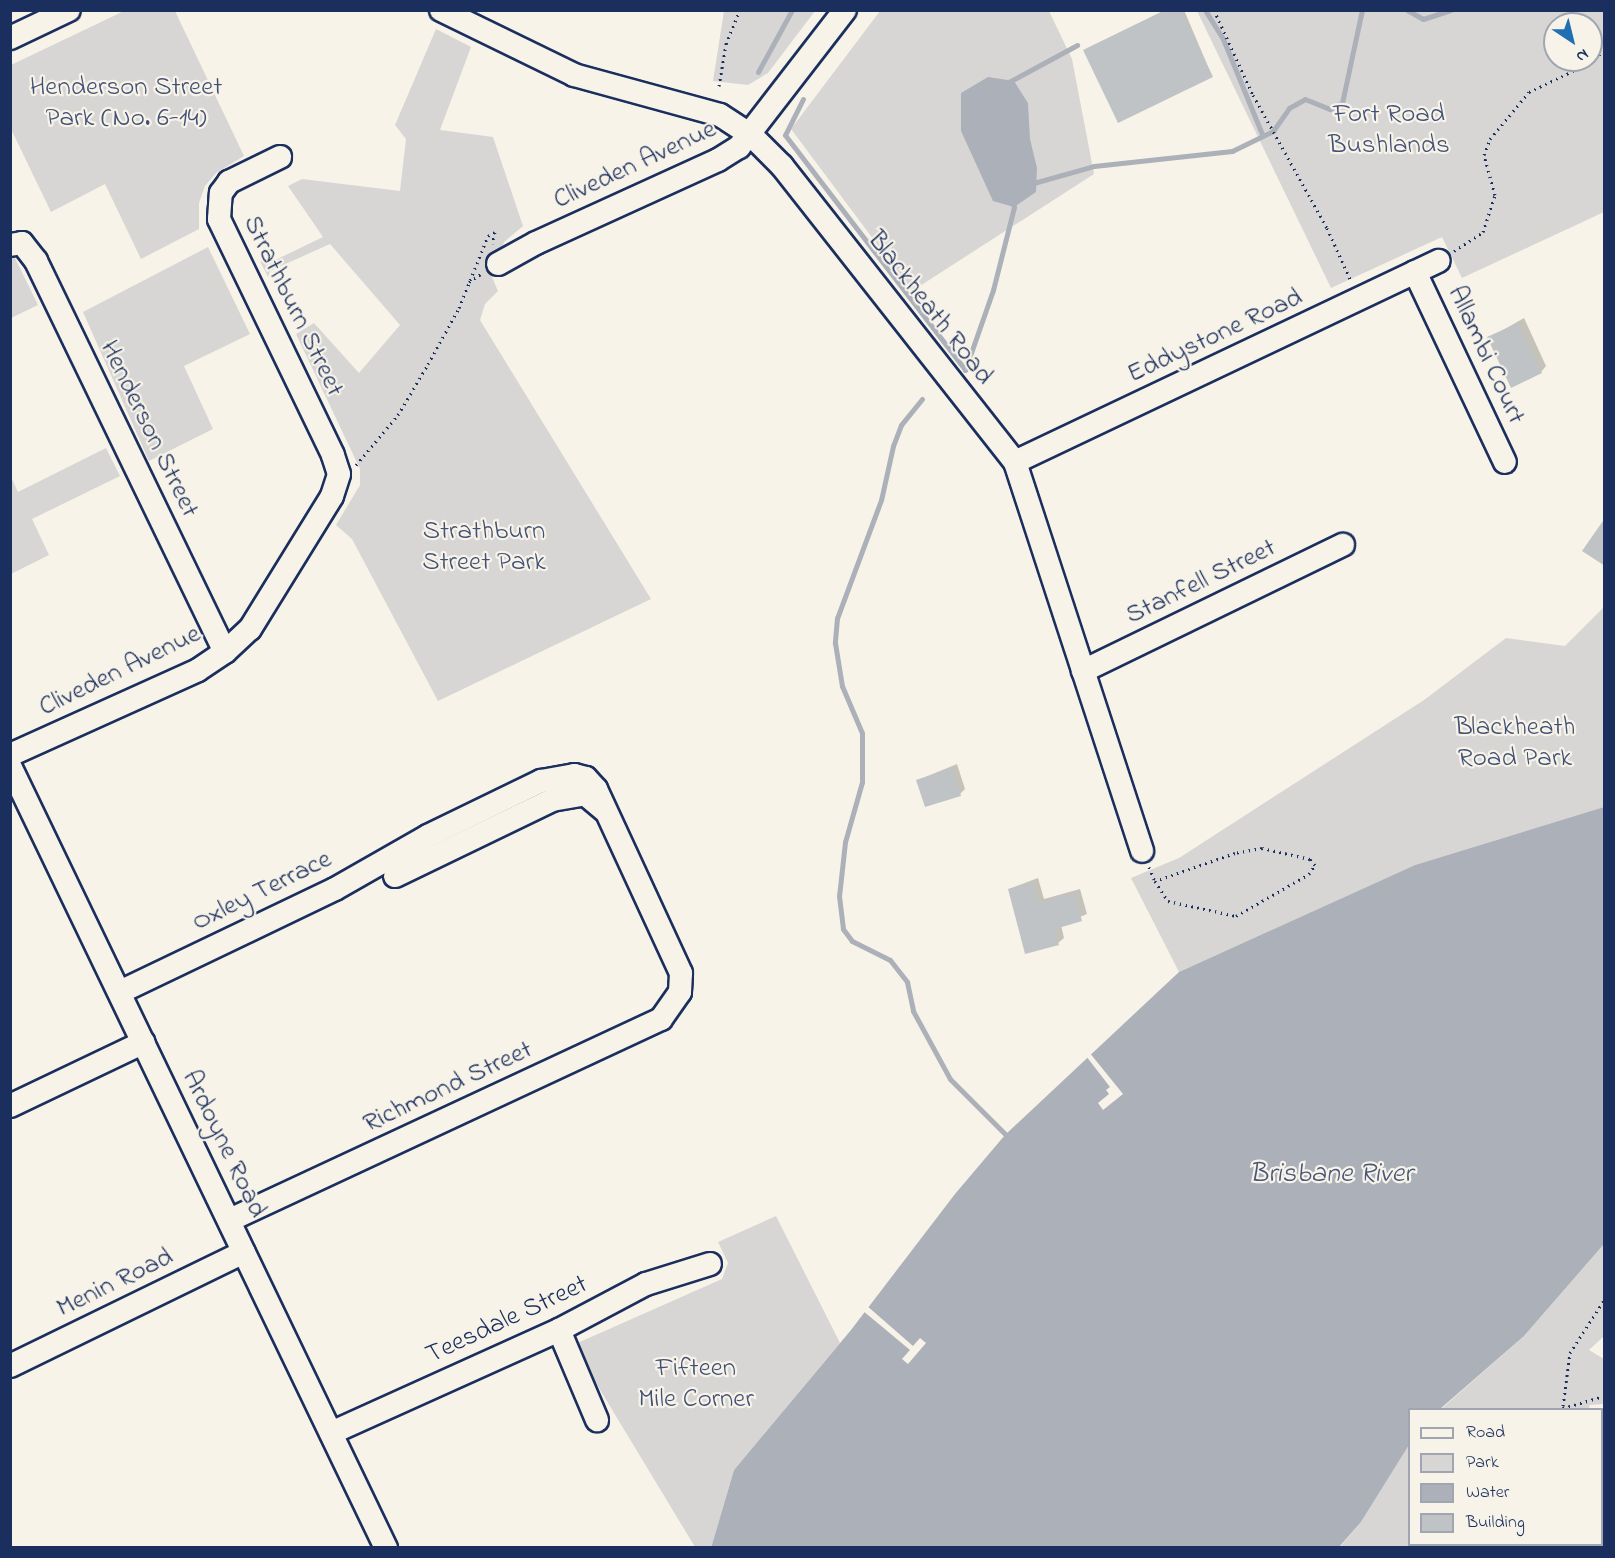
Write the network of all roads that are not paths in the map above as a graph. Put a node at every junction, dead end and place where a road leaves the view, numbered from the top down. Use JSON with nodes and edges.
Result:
{"nodes":[{"id":1,"x":69,"y":10,"type":"edge"},
{"id":2,"x":441,"y":10,"type":"edge"},
{"id":3,"x":845,"y":10,"type":"edge"},
{"id":4,"x":10,"y":38,"type":"edge"},
{"id":5,"x":750,"y":135,"type":"junction"},
{"id":6,"x":280,"y":157,"type":"dead end"},
{"id":7,"x":10,"y":245,"type":"edge"},
{"id":8,"x":1439,"y":261,"type":"road end"},
{"id":9,"x":498,"y":264,"type":"road end"},
{"id":10,"x":1415,"y":272,"type":"junction"},
{"id":11,"x":1015,"y":462,"type":"junction"},
{"id":12,"x":1505,"y":462,"type":"dead end"},
{"id":13,"x":339,"y":474,"type":"joint"},
{"id":14,"x":1343,"y":545,"type":"dead end"},
{"id":15,"x":225,"y":652,"type":"junction"},
{"id":16,"x":1083,"y":670,"type":"junction"},
{"id":17,"x":10,"y":755,"type":"edge"},
{"id":18,"x":10,"y":766,"type":"edge"},
{"id":19,"x":431,"y":845,"type":"junction"},
{"id":20,"x":1142,"y":851,"type":"road end"},
{"id":21,"x":395,"y":876,"type":"dead end"},
{"id":22,"x":120,"y":992,"type":"junction"},
{"id":23,"x":680,"y":992,"type":"joint"},
{"id":24,"x":144,"y":1042,"type":"junction"},
{"id":25,"x":10,"y":1106,"type":"edge"},
{"id":26,"x":229,"y":1220,"type":"junction"},
{"id":27,"x":244,"y":1252,"type":"junction"},
{"id":28,"x":710,"y":1264,"type":"dead end"},
{"id":29,"x":559,"y":1330,"type":"junction"},
{"id":30,"x":10,"y":1366,"type":"edge"},
{"id":31,"x":597,"y":1420,"type":"dead end"},
{"id":32,"x":331,"y":1433,"type":"junction"},
{"id":33,"x":386,"y":1548,"type":"edge"}],
"edges":[{"from":1,"to":4,"type":"street"},
{"from":2,"to":5,"type":"street","name":"Blackheath Road"},
{"from":3,"to":5,"type":"street","name":"Cliveden Avenue"},
{"from":5,"to":9,"type":"street","name":"Cliveden Avenue"},
{"from":5,"to":11,"type":"street","name":"Blackheath Road"},
{"from":6,"to":13,"type":"street","name":"Strathburn Street"},
{"from":7,"to":15,"type":"street","name":"Henderson Street"},
{"from":8,"to":10,"type":"street","name":"Eddystone Road"},
{"from":10,"to":11,"type":"street","name":"Eddystone Road"},
{"from":10,"to":12,"type":"street","name":"Allambi Court"},
{"from":11,"to":16,"type":"street","name":"Blackheath Road"},
{"from":13,"to":15,"type":"street","name":"Cliveden Avenue"},
{"from":14,"to":16,"type":"street","name":"Stanfell Street"},
{"from":15,"to":17,"type":"street","name":"Cliveden Avenue"},
{"from":16,"to":20,"type":"street","name":"Blackheath Road"},
{"from":18,"to":22,"type":"street","name":"Ardoyne Road"},
{"from":19,"to":21,"type":"street","name":"Oxley Terrace"},
{"from":19,"to":22,"type":"street","name":"Oxley Terrace"},
{"from":19,"to":23,"type":"street","name":"Oxley Terrace"},
{"from":22,"to":24,"type":"street","name":"Ardoyne Road"},
{"from":23,"to":26,"type":"street","name":"Richmond Street"},
{"from":24,"to":25,"type":"street"},
{"from":24,"to":26,"type":"street","name":"Ardoyne Road"},
{"from":26,"to":27,"type":"street","name":"Ardoyne Road"},
{"from":27,"to":30,"type":"street","name":"Menin Road"},
{"from":27,"to":32,"type":"street","name":"Ardoyne Road"},
{"from":28,"to":29,"type":"street","name":"Teesdale Street"},
{"from":29,"to":31,"type":"street"},
{"from":29,"to":32,"type":"street","name":"Teesdale Street"},
{"from":32,"to":33,"type":"street","name":"Ardoyne Road"}]}
